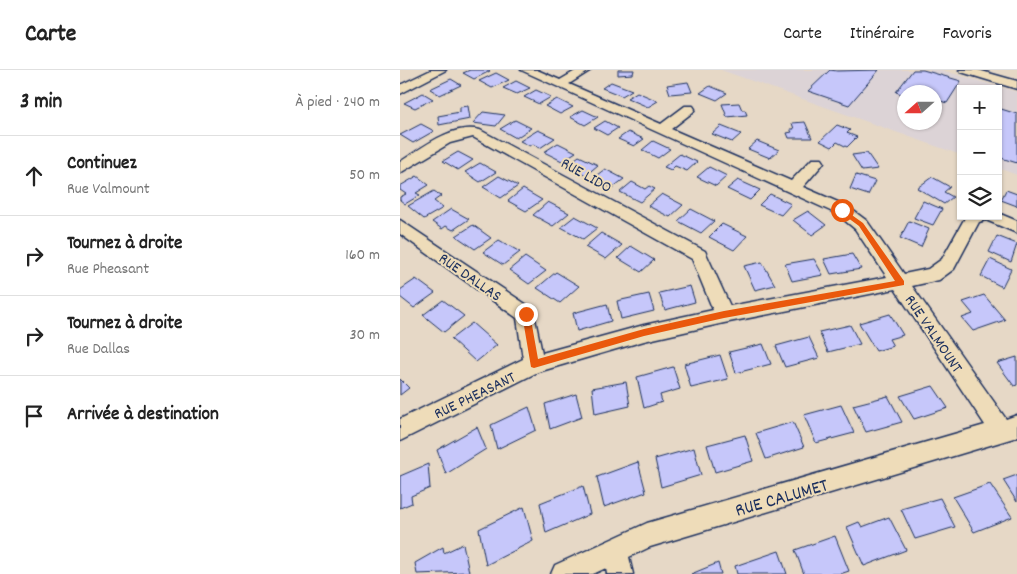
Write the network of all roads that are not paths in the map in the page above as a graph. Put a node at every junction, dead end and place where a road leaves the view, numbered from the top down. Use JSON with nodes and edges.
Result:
{"nodes":[{"id":1,"x":440,"y":70,"type":"edge"},
{"id":2,"x":527,"y":70,"type":"edge"},
{"id":3,"x":585,"y":70,"type":"edge"},
{"id":4,"x":965,"y":70,"type":"edge"},
{"id":5,"x":560,"y":85,"type":"junction"},
{"id":6,"x":1017,"y":85,"type":"edge"},
{"id":7,"x":400,"y":90,"type":"edge"},
{"id":8,"x":689,"y":109,"type":"dead end"},
{"id":9,"x":662,"y":130,"type":"junction"},
{"id":10,"x":817,"y":162,"type":"dead end"},
{"id":11,"x":400,"y":168,"type":"edge"},
{"id":12,"x":793,"y":188,"type":"junction"},
{"id":13,"x":972,"y":220,"type":"edge"},
{"id":14,"x":1000,"y":220,"type":"edge"},
{"id":15,"x":400,"y":226,"type":"edge"},
{"id":16,"x":1017,"y":227,"type":"edge"},
{"id":17,"x":901,"y":283,"type":"junction"},
{"id":18,"x":724,"y":315,"type":"junction"},
{"id":19,"x":534,"y":364,"type":"junction"},
{"id":20,"x":1010,"y":428,"type":"edge"},
{"id":21,"x":400,"y":430,"type":"edge"},
{"id":22,"x":614,"y":549,"type":"junction"},
{"id":23,"x":564,"y":574,"type":"edge"},
{"id":24,"x":620,"y":574,"type":"edge"}],
"edges":[{"from":1,"to":7,"type":"street"},
{"from":2,"to":5,"type":"street","name":"RUE VALMOUNT"},
{"from":3,"to":5,"type":"street"},
{"from":4,"to":6,"type":"street"},
{"from":5,"to":9,"type":"street","name":"RUE VALMOUNT"},
{"from":8,"to":9,"type":"street"},
{"from":9,"to":12,"type":"street","name":"RUE VALMOUNT"},
{"from":10,"to":12,"type":"street"},
{"from":11,"to":18,"type":"street","name":"RUE LIDO"},
{"from":12,"to":17,"type":"street","name":"RUE VALMOUNT"},
{"from":13,"to":17,"type":"street","name":"RUE PHEASANT"},
{"from":14,"to":16,"type":"street"},
{"from":15,"to":19,"type":"street","name":"RUE DALLAS"},
{"from":17,"to":18,"type":"street","name":"RUE PHEASANT"},
{"from":17,"to":20,"type":"street","name":"RUE VALMOUNT"},
{"from":18,"to":19,"type":"street","name":"RUE PHEASANT"},
{"from":19,"to":21,"type":"street","name":"RUE PHEASANT"},
{"from":20,"to":22,"type":"street","name":"RUE CALUMET"},
{"from":22,"to":23,"type":"street","name":"RUE CALUMET"},
{"from":22,"to":24,"type":"street"}]}
